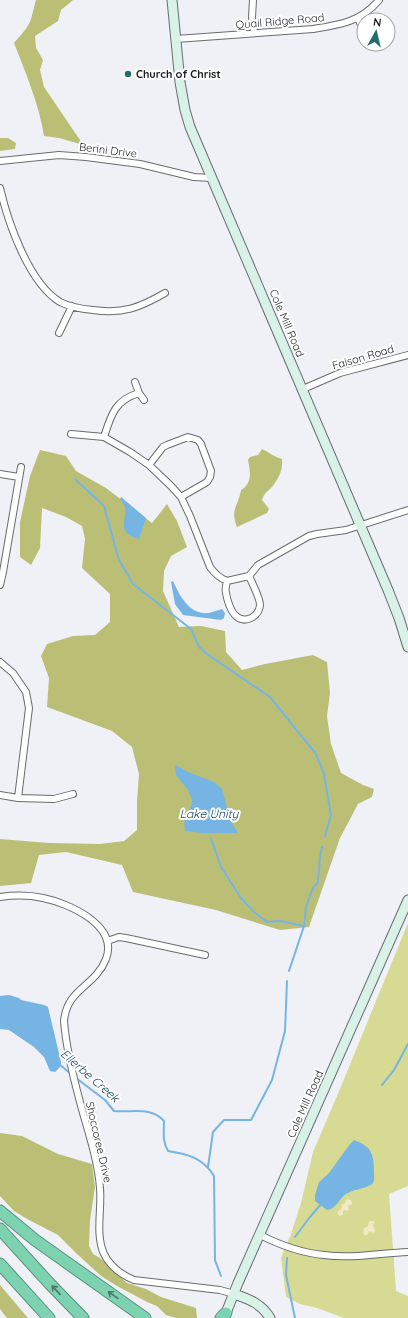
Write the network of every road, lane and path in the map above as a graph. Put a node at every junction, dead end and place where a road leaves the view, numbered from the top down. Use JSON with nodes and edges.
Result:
{"nodes":[{"id":1,"x":172,"y":0,"type":"edge"},
{"id":2,"x":253,"y":0,"type":"edge"},
{"id":3,"x":379,"y":0,"type":"edge"},
{"id":4,"x":365,"y":12,"type":"edge"},
{"id":5,"x":356,"y":19,"type":"edge"},
{"id":6,"x":254,"y":33,"type":"junction"},
{"id":7,"x":176,"y":39,"type":"junction"},
{"id":8,"x":0,"y":161,"type":"edge"},
{"id":9,"x":211,"y":178,"type":"junction"},
{"id":10,"x":0,"y":188,"type":"edge"},
{"id":11,"x":165,"y":293,"type":"dead end"},
{"id":12,"x":72,"y":306,"type":"junction"},
{"id":13,"x":59,"y":333,"type":"dead end"},
{"id":14,"x":408,"y":355,"type":"edge"},
{"id":15,"x":135,"y":382,"type":"dead end"},
{"id":16,"x":302,"y":389,"type":"junction"},
{"id":17,"x":139,"y":393,"type":"junction"},
{"id":18,"x":144,"y":400,"type":"dead end"},
{"id":19,"x":70,"y":434,"type":"dead end"},
{"id":20,"x":104,"y":436,"type":"junction"},
{"id":21,"x":149,"y":466,"type":"junction"},
{"id":22,"x":21,"y":467,"type":"dead end"},
{"id":23,"x":0,"y":474,"type":"edge"},
{"id":24,"x":20,"y":477,"type":"junction"},
{"id":25,"x":181,"y":497,"type":"junction"},
{"id":26,"x":408,"y":510,"type":"edge"},
{"id":27,"x":361,"y":525,"type":"junction"},
{"id":28,"x":249,"y":576,"type":"junction"},
{"id":29,"x":227,"y":581,"type":"junction"},
{"id":30,"x":0,"y":584,"type":"edge"},
{"id":31,"x":408,"y":647,"type":"edge"},
{"id":32,"x":0,"y":662,"type":"edge"},
{"id":33,"x":0,"y":794,"type":"edge"},
{"id":34,"x":74,"y":794,"type":"dead end"},
{"id":35,"x":18,"y":798,"type":"junction"},
{"id":36,"x":0,"y":897,"type":"edge"},
{"id":37,"x":408,"y":900,"type":"edge"},
{"id":38,"x":107,"y":940,"type":"junction"},
{"id":39,"x":205,"y":955,"type":"dead end"},
{"id":40,"x":0,"y":1211,"type":"edge"},
{"id":41,"x":0,"y":1229,"type":"edge"},
{"id":42,"x":260,"y":1235,"type":"junction"},
{"id":43,"x":408,"y":1252,"type":"edge"},
{"id":44,"x":0,"y":1264,"type":"edge"},
{"id":45,"x":18,"y":1284,"type":"junction"},
{"id":46,"x":234,"y":1294,"type":"junction"},
{"id":47,"x":224,"y":1316,"type":"edge"},
{"id":48,"x":40,"y":1318,"type":"edge"},
{"id":49,"x":49,"y":1318,"type":"edge"},
{"id":50,"x":83,"y":1318,"type":"edge"},
{"id":51,"x":145,"y":1318,"type":"edge"},
{"id":52,"x":270,"y":1318,"type":"edge"}],
"edges":[{"from":1,"to":7,"type":"street","name":"Cole Mill Road"},
{"from":2,"to":6,"type":"street"},
{"from":3,"to":4,"type":"street","name":"Quail Ridge Road"},
{"from":5,"to":6,"type":"street","name":"Quail Ridge Road"},
{"from":6,"to":7,"type":"street","name":"Quail Ridge Road"},
{"from":7,"to":9,"type":"street","name":"Cole Mill Road"},
{"from":8,"to":9,"type":"street","name":"Berini Drive"},
{"from":9,"to":16,"type":"street","name":"Cole Mill Road"},
{"from":10,"to":12,"type":"street"},
{"from":11,"to":12,"type":"street"},
{"from":12,"to":13,"type":"street"},
{"from":14,"to":16,"type":"street","name":"Faison Road"},
{"from":15,"to":17,"type":"street"},
{"from":16,"to":27,"type":"street","name":"Cole Mill Road"},
{"from":17,"to":18,"type":"street"},
{"from":17,"to":20,"type":"street"},
{"from":19,"to":20,"type":"street"},
{"from":20,"to":21,"type":"street"},
{"from":21,"to":25,"type":"street"},
{"from":21,"to":25,"type":"street"},
{"from":22,"to":24,"type":"street"},
{"from":23,"to":24,"type":"street"},
{"from":24,"to":30,"type":"street"},
{"from":25,"to":29,"type":"street"},
{"from":26,"to":27,"type":"street"},
{"from":27,"to":28,"type":"street"},
{"from":27,"to":31,"type":"street","name":"Cole Mill Road"},
{"from":28,"to":29,"type":"street"},
{"from":28,"to":29,"type":"street"},
{"from":32,"to":35,"type":"street"},
{"from":33,"to":35,"type":"street"},
{"from":34,"to":35,"type":"street"},
{"from":36,"to":38,"type":"street"},
{"from":37,"to":42,"type":"street","name":"Cole Mill Road"},
{"from":38,"to":39,"type":"street"},
{"from":38,"to":46,"type":"street","name":"Shoccoree Drive"},
{"from":51,"to":40,"type":"highway","one_way":true},
{"from":50,"to":41,"type":"highway","one_way":true},
{"from":42,"to":43,"type":"street"},
{"from":42,"to":46,"type":"street","name":"Cole Mill Road"},
{"from":44,"to":45,"type":"highway"},
{"from":45,"to":48,"type":"highway"},
{"from":45,"to":49,"type":"highway"},
{"from":46,"to":47,"type":"street","name":"Cole Mill Road"},
{"from":46,"to":52,"type":"street"}]}
